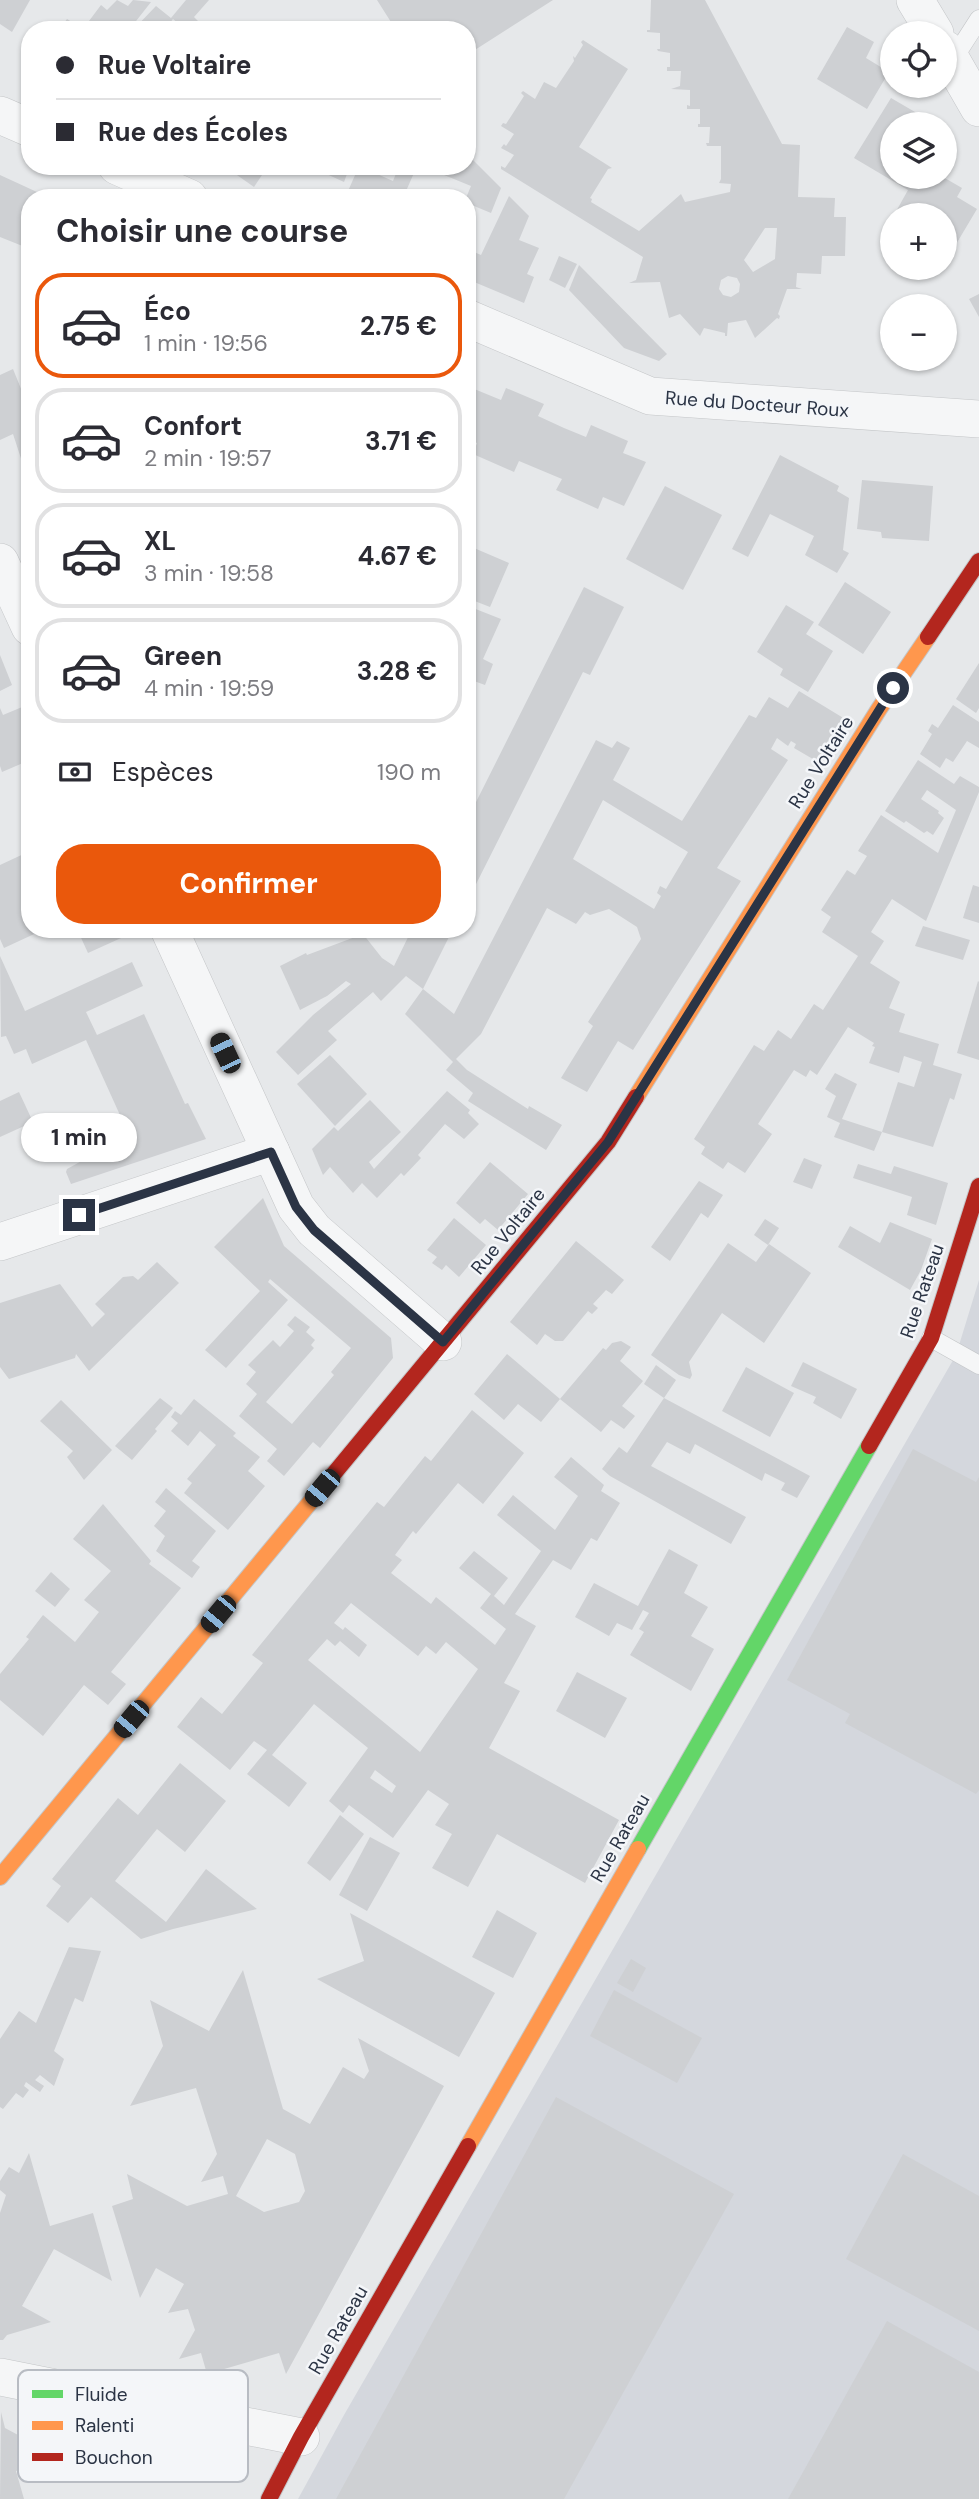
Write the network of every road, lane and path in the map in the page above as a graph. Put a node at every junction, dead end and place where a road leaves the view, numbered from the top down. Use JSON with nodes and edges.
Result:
{"nodes":[{"id":1,"x":915,"y":0,"type":"edge"},
{"id":2,"x":979,"y":19,"type":"edge"},
{"id":3,"x":928,"y":21,"type":"edge"},
{"id":4,"x":957,"y":37,"type":"edge"},
{"id":5,"x":957,"y":70,"type":"edge"},
{"id":6,"x":979,"y":108,"type":"edge"},
{"id":7,"x":0,"y":115,"type":"edge"},
{"id":8,"x":21,"y":124,"type":"edge"},
{"id":9,"x":137,"y":175,"type":"edge"},
{"id":10,"x":169,"y":189,"type":"edge"},
{"id":11,"x":476,"y":322,"type":"edge"},
{"id":12,"x":979,"y":419,"type":"edge"},
{"id":13,"x":979,"y":561,"type":"edge"},
{"id":14,"x":0,"y":562,"type":"edge"},
{"id":15,"x":21,"y":608,"type":"edge"},
{"id":16,"x":173,"y":938,"type":"edge"},
{"id":17,"x":271,"y":1152,"type":"junction"},
{"id":18,"x":979,"y":1186,"type":"edge"},
{"id":19,"x":0,"y":1242,"type":"edge"},
{"id":20,"x":931,"y":1338,"type":"junction"},
{"id":21,"x":443,"y":1342,"type":"junction"},
{"id":22,"x":979,"y":1364,"type":"edge"},
{"id":23,"x":2,"y":1864,"type":"edge"},
{"id":24,"x":0,"y":2377,"type":"edge"},
{"id":25,"x":18,"y":2381,"type":"edge"},
{"id":26,"x":248,"y":2426,"type":"edge"},
{"id":27,"x":301,"y":2437,"type":"junction"},
{"id":28,"x":269,"y":2499,"type":"edge"}],
"edges":[{"from":1,"to":3,"type":"street"},
{"from":2,"to":4,"type":"lane"},
{"from":5,"to":6,"type":"street"},
{"from":7,"to":8,"type":"street"},
{"from":9,"to":10,"type":"street"},
{"from":11,"to":12,"type":"street","name":"Rue du Docteur Roux"},
{"from":13,"to":21,"type":"street","name":"Rue Voltaire"},
{"from":14,"to":15,"type":"street"},
{"from":16,"to":17,"type":"street"},
{"from":17,"to":19,"type":"street"},
{"from":17,"to":21,"type":"street"},
{"from":18,"to":20,"type":"street","name":"Rue Rateau"},
{"from":20,"to":22,"type":"lane"},
{"from":20,"to":27,"type":"street","name":"Rue Rateau"},
{"from":21,"to":23,"type":"street","name":"Rue Voltaire"},
{"from":24,"to":25,"type":"street"},
{"from":26,"to":27,"type":"street"},
{"from":27,"to":28,"type":"street","name":"Rue Rateau"}]}
